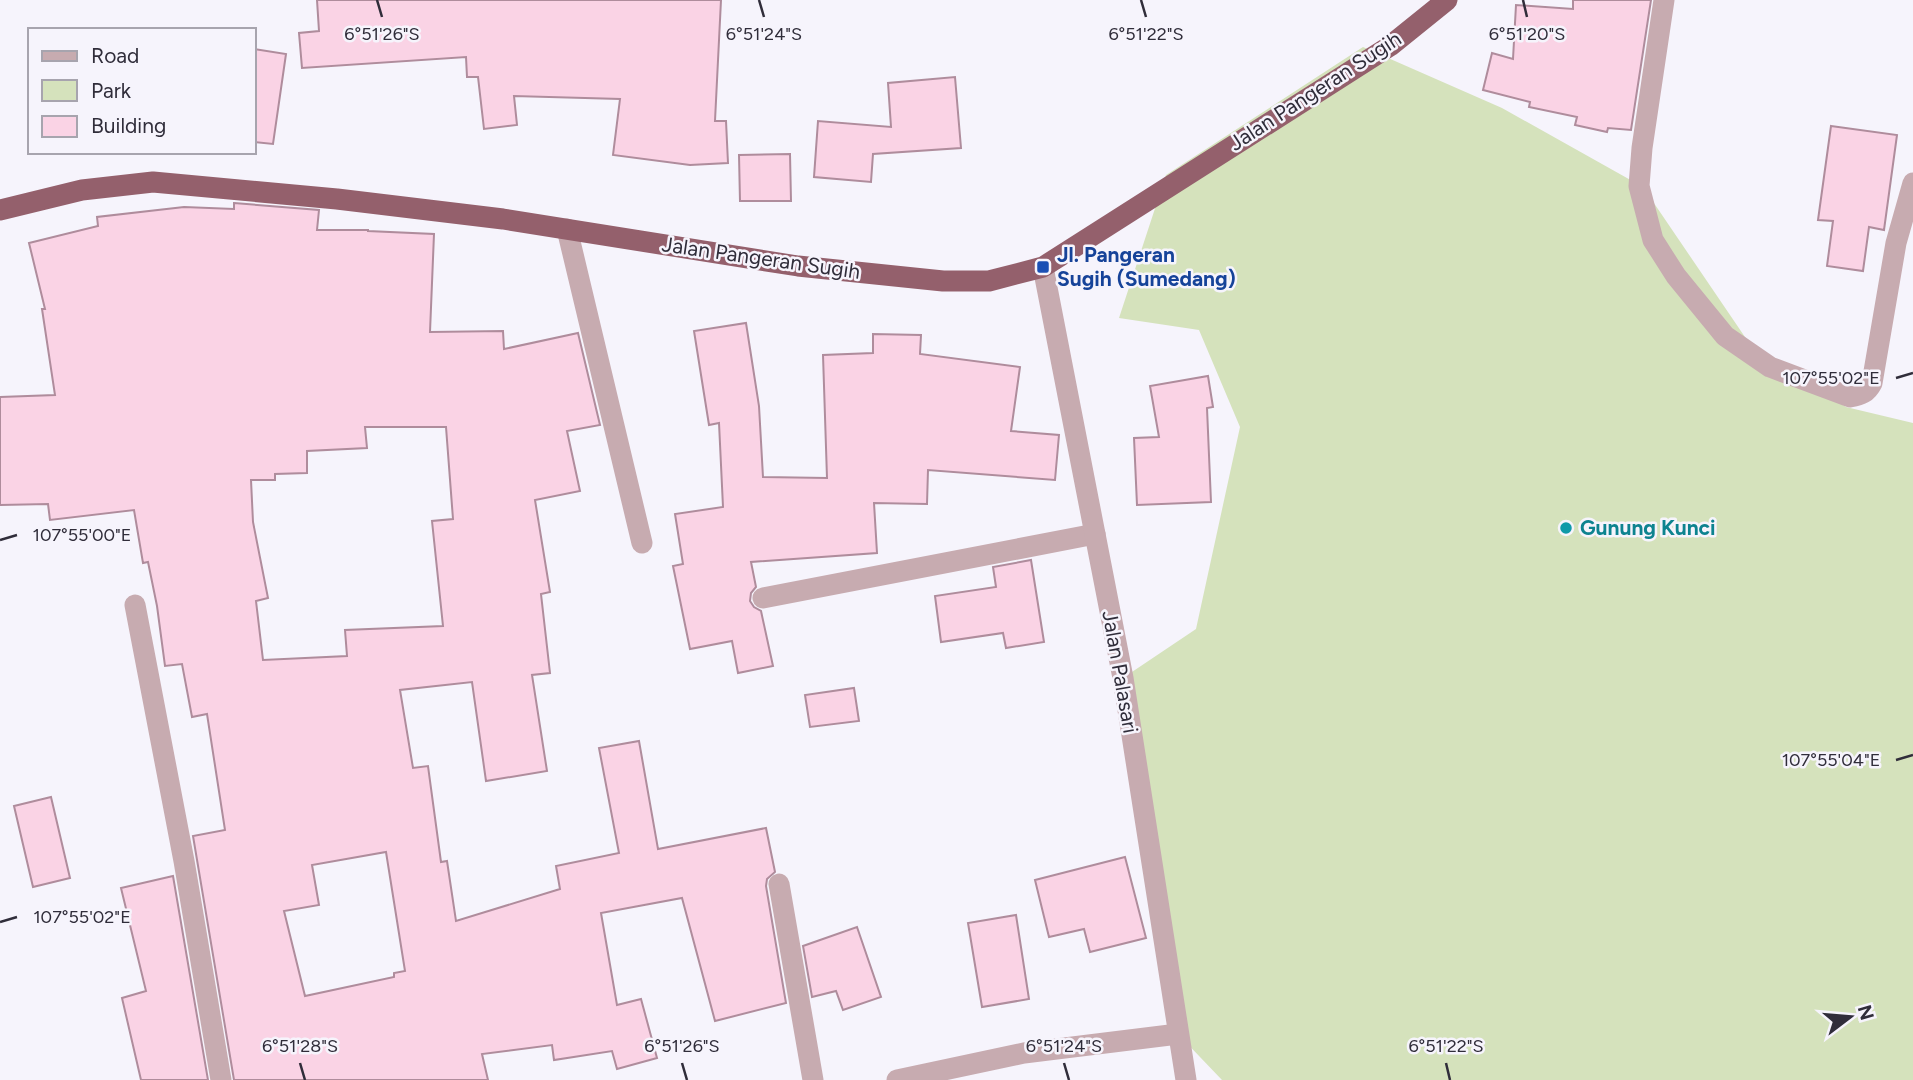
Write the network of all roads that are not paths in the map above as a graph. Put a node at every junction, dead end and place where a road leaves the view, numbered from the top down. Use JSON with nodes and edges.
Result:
{"nodes":[{"id":1,"x":1447,"y":0,"type":"edge"},
{"id":2,"x":1664,"y":0,"type":"edge"},
{"id":3,"x":1913,"y":183,"type":"edge"},
{"id":4,"x":0,"y":210,"type":"edge"},
{"id":5,"x":567,"y":229,"type":"junction"},
{"id":6,"x":1043,"y":267,"type":"junction"},
{"id":7,"x":1095,"y":534,"type":"junction"},
{"id":8,"x":642,"y":543,"type":"dead end"},
{"id":9,"x":762,"y":598,"type":"dead end"},
{"id":10,"x":135,"y":605,"type":"dead end"},
{"id":11,"x":779,"y":884,"type":"dead end"},
{"id":12,"x":1178,"y":1034,"type":"junction"},
{"id":13,"x":222,"y":1080,"type":"edge"},
{"id":14,"x":813,"y":1080,"type":"edge"},
{"id":15,"x":897,"y":1080,"type":"edge"},
{"id":16,"x":1186,"y":1080,"type":"edge"}],
"edges":[{"from":1,"to":6,"type":"highway","name":"Jalan Pangeran Sugih"},
{"from":2,"to":3,"type":"street"},
{"from":4,"to":5,"type":"highway","name":"Jalan Pangeran Sugih"},
{"from":5,"to":6,"type":"highway","name":"Jalan Pangeran Sugih"},
{"from":5,"to":8,"type":"street"},
{"from":6,"to":7,"type":"street","name":"Jalan Palasari"},
{"from":7,"to":9,"type":"street"},
{"from":7,"to":12,"type":"street","name":"Jalan Palasari"},
{"from":10,"to":13,"type":"street"},
{"from":11,"to":14,"type":"street"},
{"from":12,"to":15,"type":"street"},
{"from":12,"to":16,"type":"street","name":"Jalan Palasari"}]}
